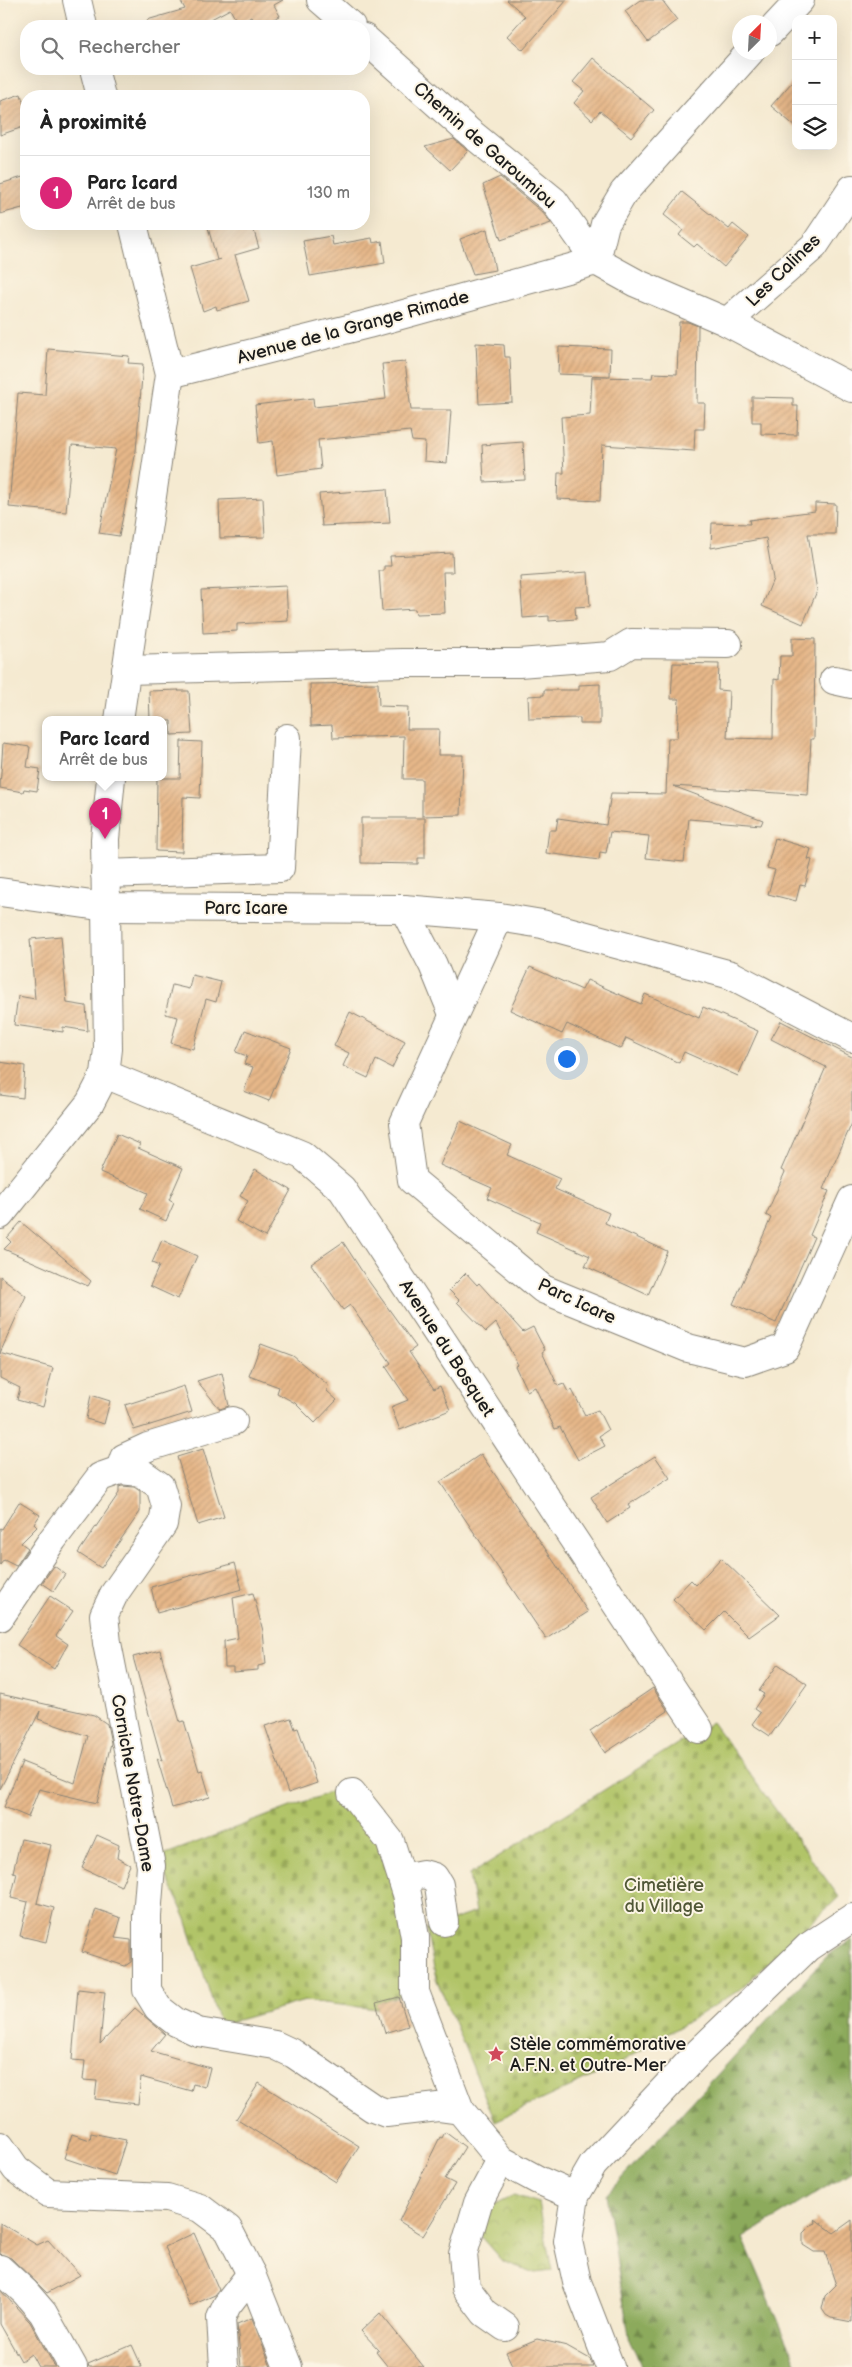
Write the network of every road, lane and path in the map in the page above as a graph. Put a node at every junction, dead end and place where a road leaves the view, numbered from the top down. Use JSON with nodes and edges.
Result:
{"nodes":[{"id":1,"x":77,"y":0,"type":"edge"},
{"id":2,"x":321,"y":0,"type":"edge"},
{"id":3,"x":800,"y":0,"type":"edge"},
{"id":4,"x":82,"y":20,"type":"edge"},
{"id":5,"x":344,"y":20,"type":"edge"},
{"id":6,"x":777,"y":25,"type":"edge"},
{"id":7,"x":370,"y":43,"type":"edge"},
{"id":8,"x":743,"y":60,"type":"edge"},
{"id":9,"x":96,"y":75,"type":"edge"},
{"id":10,"x":99,"y":90,"type":"edge"},
{"id":11,"x":852,"y":189,"type":"edge"},
{"id":12,"x":134,"y":230,"type":"edge"},
{"id":13,"x":596,"y":261,"type":"junction"},
{"id":14,"x":727,"y":322,"type":"junction"},
{"id":15,"x":170,"y":374,"type":"junction"},
{"id":16,"x":852,"y":388,"type":"edge"},
{"id":17,"x":728,"y":644,"type":"dead end"},
{"id":18,"x":126,"y":670,"type":"junction"},
{"id":19,"x":120,"y":716,"type":"edge"},
{"id":20,"x":287,"y":738,"type":"dead end"},
{"id":21,"x":111,"y":781,"type":"edge"},
{"id":22,"x":105,"y":874,"type":"junction"},
{"id":23,"x":0,"y":892,"type":"edge"},
{"id":24,"x":97,"y":906,"type":"junction"},
{"id":25,"x":404,"y":909,"type":"junction"},
{"id":26,"x":499,"y":917,"type":"junction"},
{"id":27,"x":453,"y":1014,"type":"junction"},
{"id":28,"x":852,"y":1038,"type":"edge"},
{"id":29,"x":105,"y":1074,"type":"junction"},
{"id":30,"x":852,"y":1200,"type":"edge"},
{"id":31,"x":0,"y":1215,"type":"edge"},
{"id":32,"x":233,"y":1421,"type":"dead end"},
{"id":33,"x":120,"y":1470,"type":"junction"},
{"id":34,"x":0,"y":1617,"type":"edge"},
{"id":35,"x":699,"y":1729,"type":"dead end"},
{"id":36,"x":352,"y":1793,"type":"dead end"},
{"id":37,"x":402,"y":1878,"type":"junction"},
{"id":38,"x":852,"y":1918,"type":"edge"},
{"id":39,"x":444,"y":1922,"type":"dead end"},
{"id":40,"x":460,"y":2110,"type":"junction"},
{"id":41,"x":0,"y":2146,"type":"edge"},
{"id":42,"x":501,"y":2160,"type":"junction"},
{"id":43,"x":575,"y":2196,"type":"junction"},
{"id":44,"x":0,"y":2269,"type":"edge"},
{"id":45,"x":251,"y":2274,"type":"junction"},
{"id":46,"x":505,"y":2327,"type":"dead end"},
{"id":47,"x":73,"y":2367,"type":"edge"},
{"id":48,"x":224,"y":2367,"type":"edge"},
{"id":49,"x":288,"y":2367,"type":"edge"},
{"id":50,"x":610,"y":2367,"type":"edge"}],
"edges":[{"from":1,"to":4,"type":"street"},
{"from":2,"to":5,"type":"street"},
{"from":3,"to":6,"type":"street"},
{"from":7,"to":13,"type":"street","name":"Chemin de Garoumiou"},
{"from":8,"to":13,"type":"street"},
{"from":9,"to":10,"type":"street"},
{"from":11,"to":14,"type":"street","name":"Les Calines"},
{"from":12,"to":15,"type":"street"},
{"from":13,"to":14,"type":"street"},
{"from":13,"to":15,"type":"street","name":"Avenue de la Grange Rimade"},
{"from":14,"to":16,"type":"street"},
{"from":15,"to":18,"type":"street"},
{"from":17,"to":18,"type":"street"},
{"from":18,"to":19,"type":"street"},
{"from":20,"to":22,"type":"street"},
{"from":21,"to":22,"type":"street"},
{"from":22,"to":24,"type":"street"},
{"from":23,"to":24,"type":"street","name":"Parc Icare"},
{"from":24,"to":25,"type":"street","name":"Parc Icare"},
{"from":24,"to":29,"type":"street"},
{"from":25,"to":26,"type":"street","name":"Parc Icare"},
{"from":25,"to":27,"type":"street"},
{"from":26,"to":27,"type":"street","name":"Parc Icare"},
{"from":26,"to":28,"type":"street","name":"Parc Icare"},
{"from":27,"to":30,"type":"street","name":"Parc Icare"},
{"from":29,"to":31,"type":"street"},
{"from":29,"to":35,"type":"street","name":"Avenue du Bosquet"},
{"from":32,"to":33,"type":"street"},
{"from":33,"to":34,"type":"street"},
{"from":33,"to":40,"type":"street","name":"Corniche Notre-Dame"},
{"from":36,"to":37,"type":"street"},
{"from":37,"to":39,"type":"street"},
{"from":37,"to":40,"type":"street"},
{"from":38,"to":43,"type":"street"},
{"from":40,"to":42,"type":"street"},
{"from":41,"to":45,"type":"street"},
{"from":42,"to":43,"type":"street"},
{"from":42,"to":46,"type":"street"},
{"from":43,"to":50,"type":"street"},
{"from":44,"to":47,"type":"street"},
{"from":45,"to":48,"type":"street"},
{"from":45,"to":49,"type":"street"}]}
